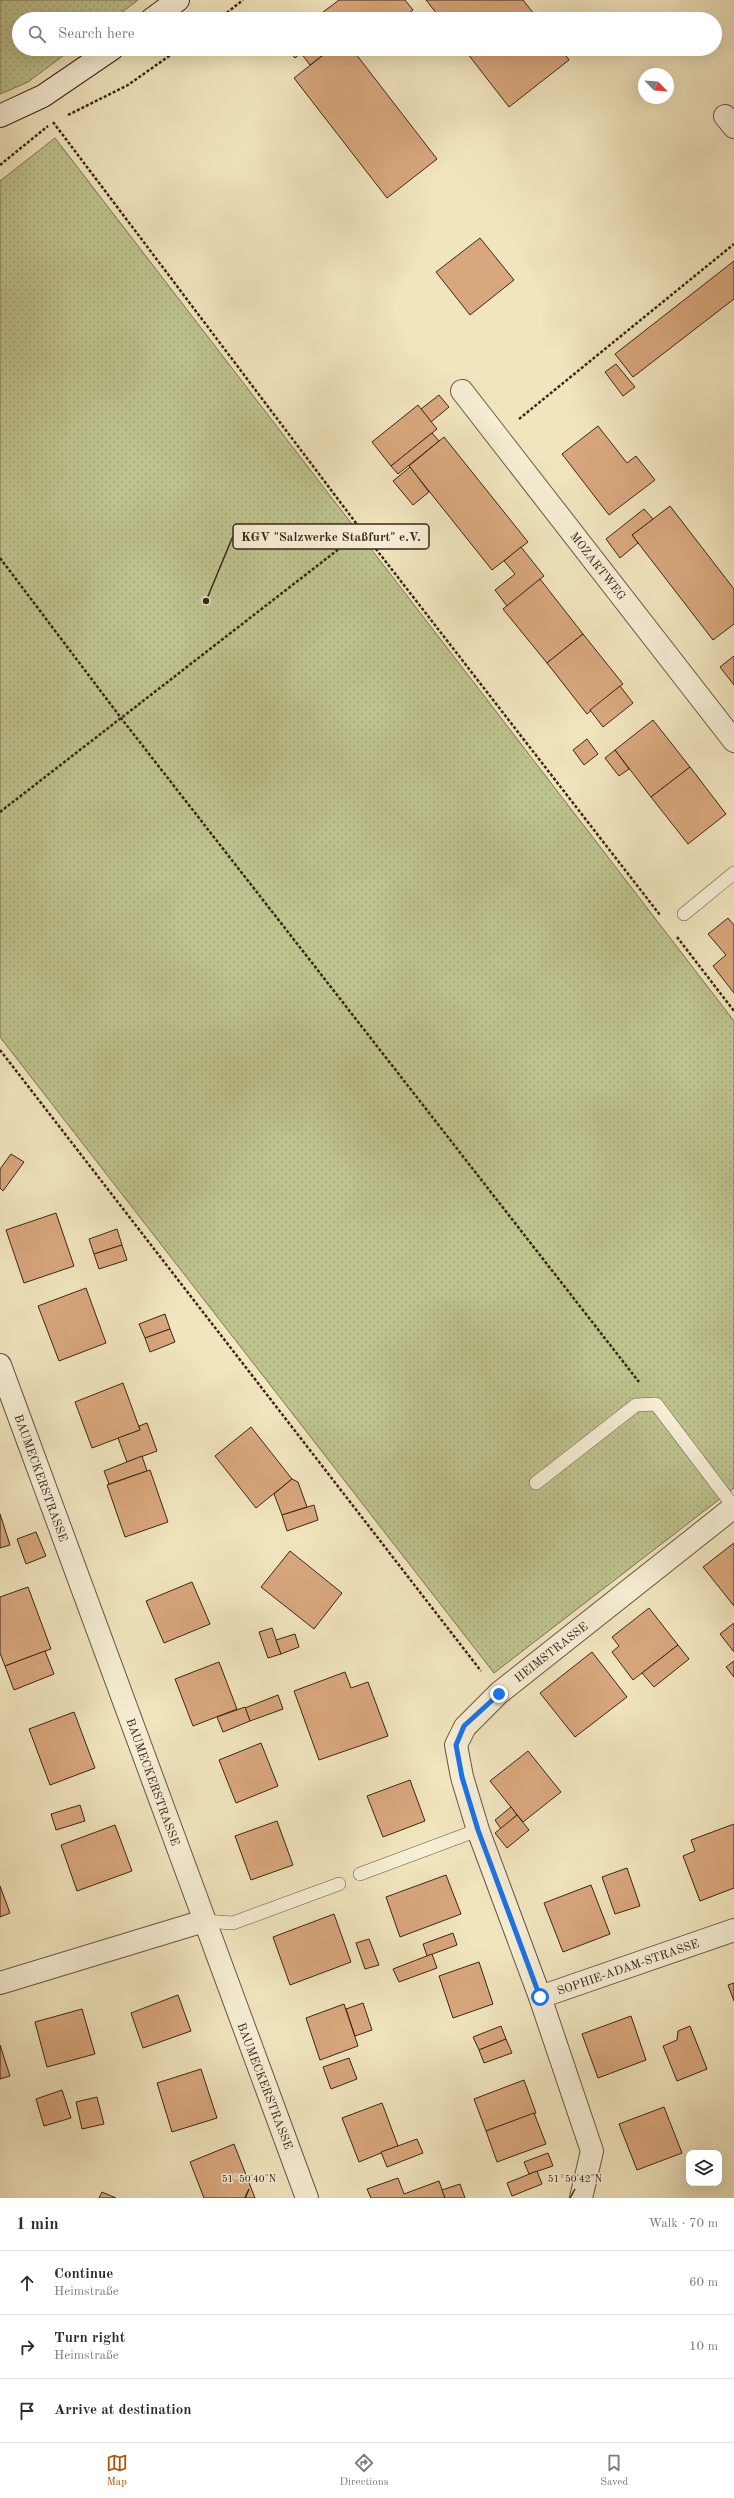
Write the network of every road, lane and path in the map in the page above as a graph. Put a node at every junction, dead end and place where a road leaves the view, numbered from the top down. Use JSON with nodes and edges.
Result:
{"nodes":[{"id":1,"x":178,"y":0,"type":"edge"},
{"id":2,"x":243,"y":0,"type":"edge"},
{"id":3,"x":162,"y":12,"type":"edge"},
{"id":4,"x":228,"y":12,"type":"edge"},
{"id":5,"x":102,"y":56,"type":"edge"},
{"id":6,"x":168,"y":56,"type":"edge"},
{"id":7,"x":43,"y":96,"type":"junction"},
{"id":8,"x":0,"y":116,"type":"edge"},
{"id":9,"x":66,"y":116,"type":"dead end"},
{"id":10,"x":60,"y":119,"type":"dead end"},
{"id":11,"x":53,"y":122,"type":"junction"},
{"id":12,"x":0,"y":165,"type":"edge"},
{"id":13,"x":734,"y":244,"type":"edge"},
{"id":14,"x":462,"y":391,"type":"dead end"},
{"id":15,"x":497,"y":437,"type":"junction"},
{"id":16,"x":362,"y":531,"type":"junction"},
{"id":17,"x":0,"y":558,"type":"edge"},
{"id":18,"x":121,"y":718,"type":"junction"},
{"id":19,"x":734,"y":741,"type":"edge"},
{"id":20,"x":0,"y":812,"type":"edge"},
{"id":21,"x":734,"y":873,"type":"edge"},
{"id":22,"x":684,"y":914,"type":"dead end"},
{"id":23,"x":664,"y":920,"type":"dead end"},
{"id":24,"x":674,"y":932,"type":"dead end"},
{"id":25,"x":734,"y":1011,"type":"edge"},
{"id":26,"x":0,"y":1050,"type":"edge"},
{"id":27,"x":0,"y":1365,"type":"edge"},
{"id":28,"x":656,"y":1404,"type":"junction"},
{"id":29,"x":536,"y":1483,"type":"dead end"},
{"id":30,"x":734,"y":1507,"type":"edge"},
{"id":31,"x":499,"y":1694,"type":"junction"},
{"id":32,"x":478,"y":1830,"type":"junction"},
{"id":33,"x":360,"y":1874,"type":"dead end"},
{"id":34,"x":338,"y":1884,"type":"dead end"},
{"id":35,"x":204,"y":1920,"type":"junction"},
{"id":36,"x":734,"y":1930,"type":"edge"},
{"id":37,"x":0,"y":1983,"type":"edge"},
{"id":38,"x":540,"y":1997,"type":"junction"},
{"id":39,"x":308,"y":2198,"type":"edge"},
{"id":40,"x":581,"y":2198,"type":"edge"}],
"edges":[{"from":1,"to":3,"type":"street"},
{"from":2,"to":4,"type":"path"},
{"from":5,"to":7,"type":"street"},
{"from":6,"to":9,"type":"path"},
{"from":7,"to":8,"type":"street"},
{"from":7,"to":11,"type":"path"},
{"from":10,"to":11,"type":"path"},
{"from":11,"to":12,"type":"path"},
{"from":11,"to":16,"type":"path"},
{"from":13,"to":15,"type":"path"},
{"from":14,"to":15,"type":"street","name":"MOZARTWEG"},
{"from":15,"to":19,"type":"street","name":"MOZARTWEG"},
{"from":16,"to":18,"type":"path"},
{"from":16,"to":23,"type":"path"},
{"from":17,"to":18,"type":"path"},
{"from":18,"to":20,"type":"path"},
{"from":18,"to":28,"type":"path"},
{"from":21,"to":22,"type":"lane"},
{"from":24,"to":25,"type":"path"},
{"from":26,"to":31,"type":"path"},
{"from":27,"to":35,"type":"street","name":"BAUMECKERSTRASSE"},
{"from":28,"to":29,"type":"lane"},
{"from":28,"to":30,"type":"lane"},
{"from":30,"to":31,"type":"street","name":"HEIMSTRASSE"},
{"from":31,"to":32,"type":"street","name":"HEIMSTRASSE"},
{"from":32,"to":33,"type":"lane"},
{"from":32,"to":38,"type":"street","name":"HEIMSTRASSE"},
{"from":34,"to":35,"type":"lane"},
{"from":35,"to":37,"type":"street"},
{"from":35,"to":39,"type":"street","name":"BAUMECKERSTRASSE"},
{"from":36,"to":38,"type":"street","name":"SOPHIE-ADAM-STRASSE"},
{"from":38,"to":40,"type":"street"}]}
